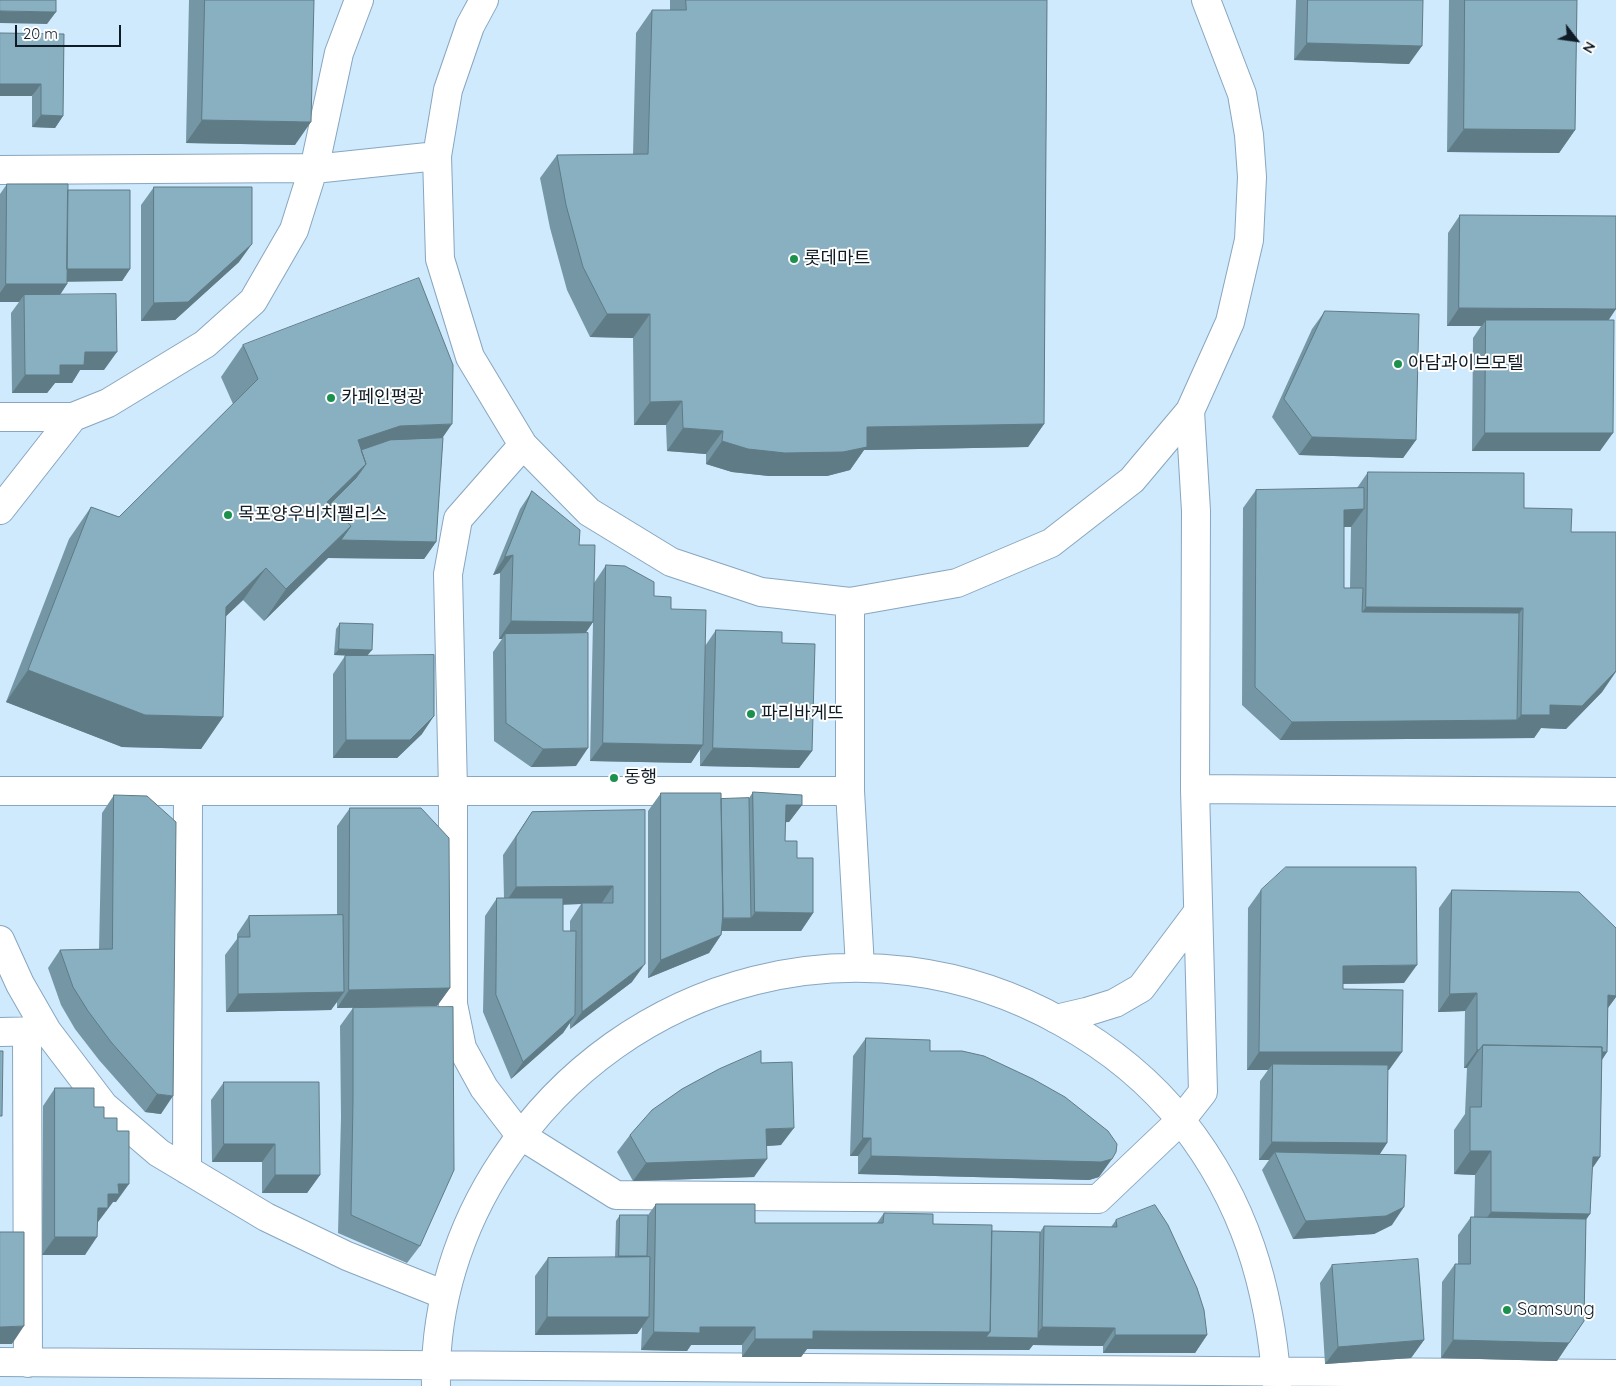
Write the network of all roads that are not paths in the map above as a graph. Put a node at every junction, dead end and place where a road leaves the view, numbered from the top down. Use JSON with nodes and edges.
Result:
{"nodes":[{"id":1,"x":359,"y":0,"type":"edge"},
{"id":2,"x":484,"y":0,"type":"edge"},
{"id":3,"x":1206,"y":0,"type":"edge"},
{"id":4,"x":437,"y":156,"type":"junction"},
{"id":5,"x":314,"y":169,"type":"junction"},
{"id":6,"x":0,"y":170,"type":"edge"},
{"id":7,"x":1190,"y":411,"type":"junction"},
{"id":8,"x":0,"y":417,"type":"edge"},
{"id":9,"x":73,"y":417,"type":"junction"},
{"id":10,"x":523,"y":445,"type":"junction"},
{"id":11,"x":0,"y":510,"type":"edge"},
{"id":12,"x":850,"y":602,"type":"junction"},
{"id":13,"x":1195,"y":789,"type":"junction"},
{"id":14,"x":454,"y":790,"type":"junction"},
{"id":15,"x":0,"y":791,"type":"edge"},
{"id":16,"x":188,"y":791,"type":"junction"},
{"id":17,"x":850,"y":792,"type":"junction"},
{"id":18,"x":1616,"y":792,"type":"edge"},
{"id":19,"x":1198,"y":912,"type":"junction"},
{"id":20,"x":0,"y":940,"type":"edge"},
{"id":21,"x":860,"y":967,"type":"junction"},
{"id":22,"x":1056,"y":1019,"type":"junction"},
{"id":23,"x":0,"y":1032,"type":"edge"},
{"id":24,"x":37,"y":1032,"type":"junction"},
{"id":25,"x":1181,"y":1120,"type":"junction"},
{"id":26,"x":520,"y":1135,"type":"junction"},
{"id":27,"x":187,"y":1170,"type":"junction"},
{"id":28,"x":445,"y":1295,"type":"junction"},
{"id":29,"x":0,"y":1362,"type":"edge"},
{"id":30,"x":28,"y":1363,"type":"junction"},
{"id":31,"x":1616,"y":1374,"type":"edge"},
{"id":32,"x":436,"y":1376,"type":"edge"},
{"id":33,"x":1277,"y":1379,"type":"edge"}],
"edges":[{"from":1,"to":5,"type":"street"},
{"from":2,"to":4,"type":"street"},
{"from":3,"to":7,"type":"street"},
{"from":4,"to":5,"type":"street"},
{"from":4,"to":10,"type":"street"},
{"from":5,"to":6,"type":"street"},
{"from":5,"to":9,"type":"street"},
{"from":7,"to":12,"type":"street"},
{"from":7,"to":13,"type":"street"},
{"from":8,"to":9,"type":"street"},
{"from":9,"to":11,"type":"street"},
{"from":10,"to":12,"type":"street"},
{"from":10,"to":14,"type":"street"},
{"from":12,"to":17,"type":"street"},
{"from":13,"to":18,"type":"street"},
{"from":13,"to":19,"type":"street"},
{"from":14,"to":16,"type":"street"},
{"from":14,"to":17,"type":"street"},
{"from":14,"to":26,"type":"street"},
{"from":15,"to":16,"type":"street"},
{"from":16,"to":27,"type":"street"},
{"from":17,"to":21,"type":"street"},
{"from":19,"to":22,"type":"street"},
{"from":19,"to":25,"type":"street"},
{"from":20,"to":24,"type":"street"},
{"from":21,"to":22,"type":"street"},
{"from":21,"to":26,"type":"street"},
{"from":22,"to":25,"type":"street"},
{"from":23,"to":24,"type":"street"},
{"from":24,"to":27,"type":"street"},
{"from":24,"to":30,"type":"street"},
{"from":25,"to":26,"type":"street"},
{"from":25,"to":33,"type":"street"},
{"from":26,"to":28,"type":"street"},
{"from":27,"to":28,"type":"street"},
{"from":28,"to":32,"type":"street"},
{"from":29,"to":30,"type":"street"},
{"from":30,"to":32,"type":"street"},
{"from":31,"to":33,"type":"street"},
{"from":32,"to":33,"type":"street"}]}
